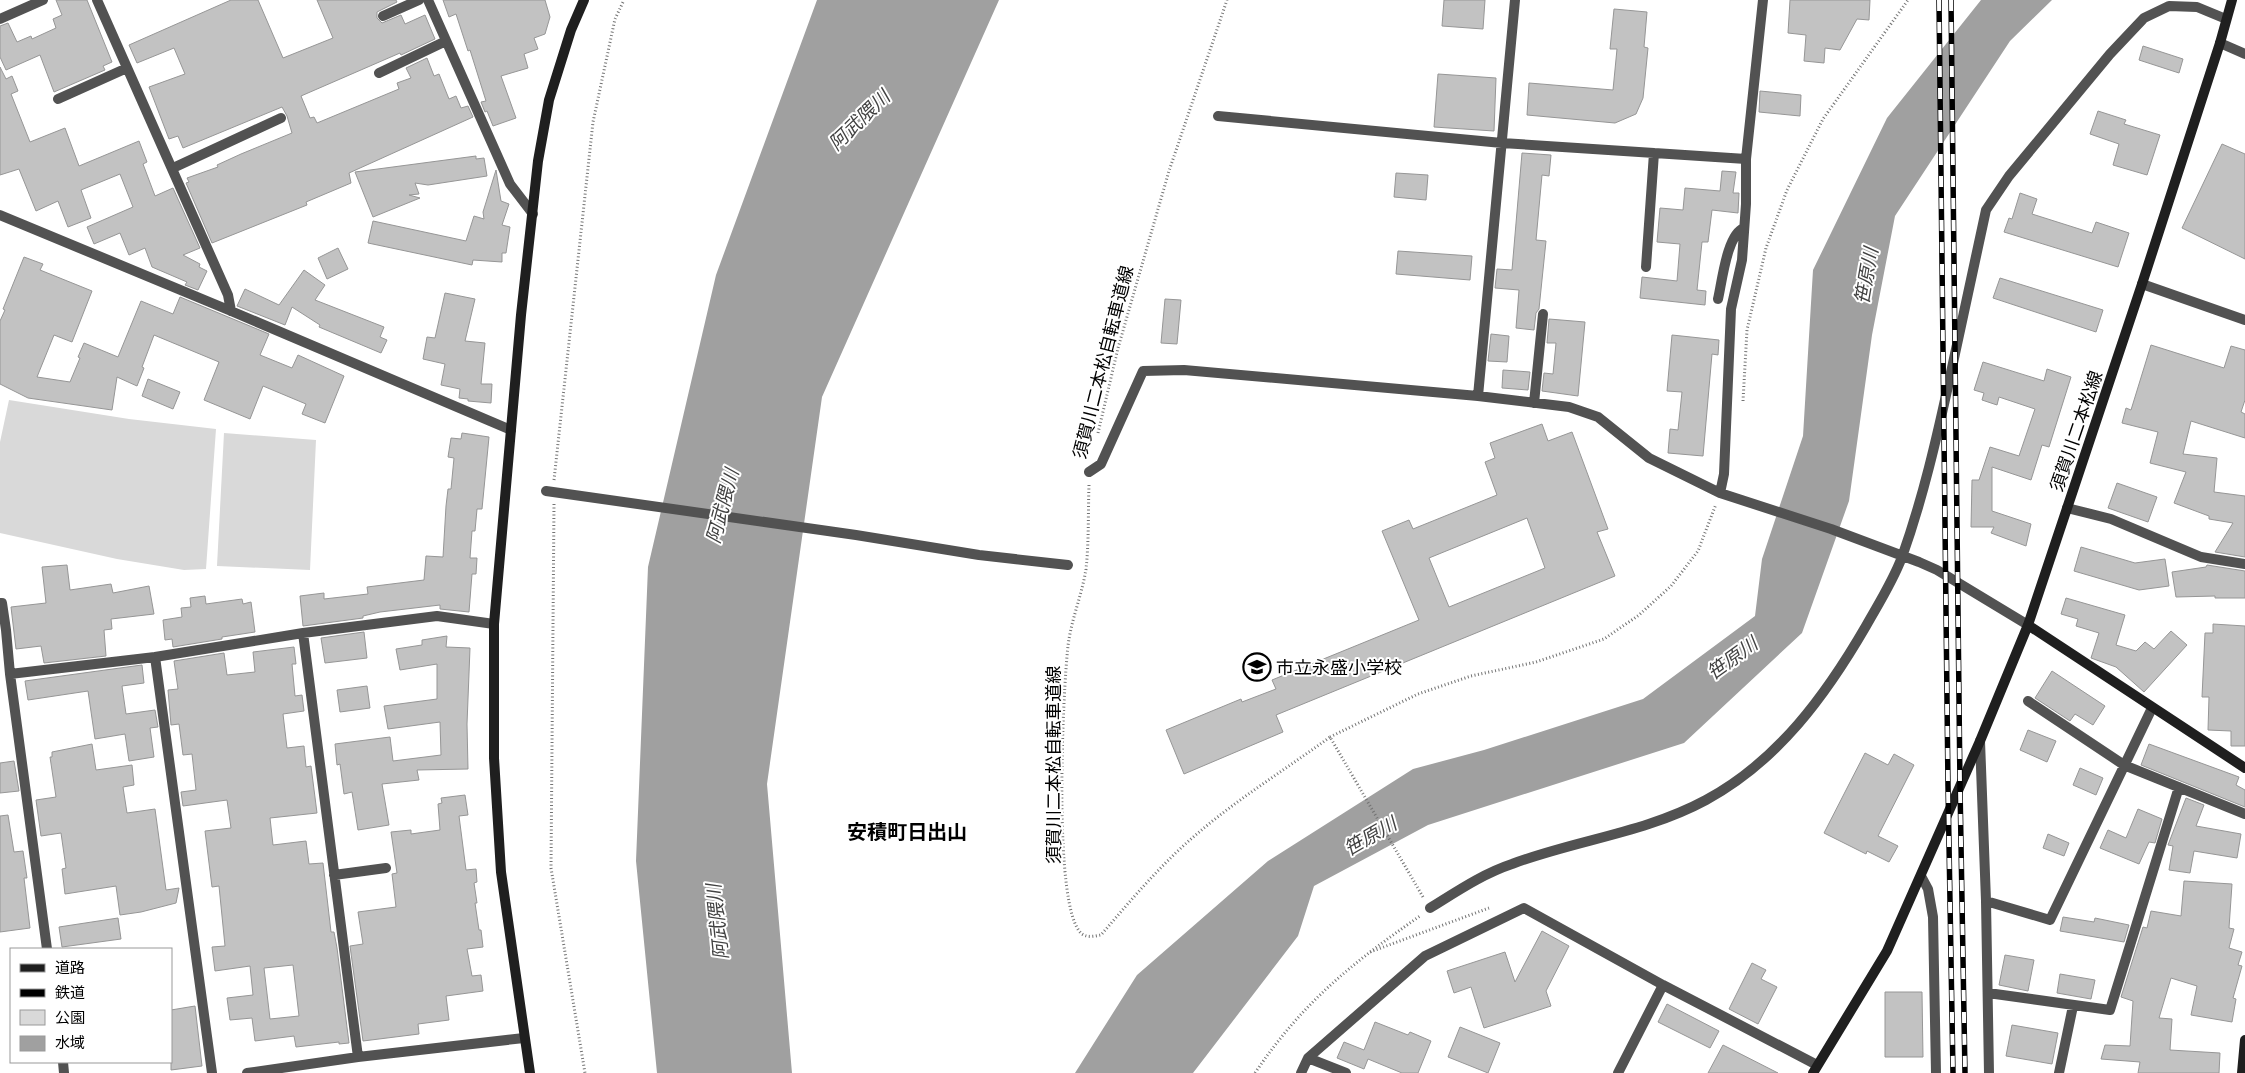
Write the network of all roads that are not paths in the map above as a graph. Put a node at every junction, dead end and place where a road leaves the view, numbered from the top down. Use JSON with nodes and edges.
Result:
{"nodes":[{"id":1,"x":43,"y":0,"type":"edge"},
{"id":2,"x":97,"y":0,"type":"edge"},
{"id":3,"x":419,"y":0,"type":"edge"},
{"id":4,"x":428,"y":0,"type":"edge"},
{"id":5,"x":584,"y":0,"type":"edge"},
{"id":6,"x":1515,"y":0,"type":"edge"},
{"id":7,"x":1762,"y":0,"type":"edge"},
{"id":8,"x":2231,"y":3,"type":"edge"},
{"id":9,"x":383,"y":16,"type":"dead end"},
{"id":10,"x":0,"y":19,"type":"edge"},
{"id":11,"x":2226,"y":19,"type":"junction"},
{"id":12,"x":446,"y":41,"type":"junction"},
{"id":13,"x":2220,"y":43,"type":"junction"},
{"id":14,"x":2245,"y":54,"type":"edge"},
{"id":15,"x":127,"y":68,"type":"junction"},
{"id":16,"x":379,"y":72,"type":"dead end"},
{"id":17,"x":58,"y":99,"type":"dead end"},
{"id":18,"x":1218,"y":116,"type":"dead end"},
{"id":19,"x":281,"y":118,"type":"dead end"},
{"id":20,"x":1502,"y":143,"type":"junction"},
{"id":21,"x":1654,"y":153,"type":"junction"},
{"id":22,"x":1746,"y":159,"type":"junction"},
{"id":23,"x":173,"y":168,"type":"junction"},
{"id":24,"x":533,"y":214,"type":"junction"},
{"id":25,"x":0,"y":215,"type":"edge"},
{"id":26,"x":1744,"y":228,"type":"junction"},
{"id":27,"x":1646,"y":267,"type":"dead end"},
{"id":28,"x":2142,"y":284,"type":"junction"},
{"id":29,"x":1718,"y":299,"type":"dead end"},
{"id":30,"x":231,"y":310,"type":"junction"},
{"id":31,"x":1543,"y":314,"type":"dead end"},
{"id":32,"x":2245,"y":320,"type":"edge"},
{"id":33,"x":1478,"y":396,"type":"junction"},
{"id":34,"x":1534,"y":403,"type":"junction"},
{"id":35,"x":511,"y":430,"type":"junction"},
{"id":36,"x":1089,"y":472,"type":"road end"},
{"id":37,"x":546,"y":492,"type":"dead end"},
{"id":38,"x":1725,"y":494,"type":"junction"},
{"id":39,"x":2068,"y":508,"type":"junction"},
{"id":40,"x":1897,"y":554,"type":"junction"},
{"id":41,"x":2245,"y":564,"type":"edge"},
{"id":42,"x":1068,"y":565,"type":"dead end"},
{"id":43,"x":0,"y":603,"type":"edge"},
{"id":44,"x":494,"y":624,"type":"junction"},
{"id":45,"x":2028,"y":625,"type":"junction"},
{"id":46,"x":303,"y":633,"type":"junction"},
{"id":47,"x":155,"y":657,"type":"junction"},
{"id":48,"x":10,"y":674,"type":"junction"},
{"id":49,"x":2028,"y":701,"type":"dead end"},
{"id":50,"x":2152,"y":708,"type":"junction"},
{"id":51,"x":1980,"y":741,"type":"junction"},
{"id":52,"x":2124,"y":765,"type":"junction"},
{"id":53,"x":2245,"y":768,"type":"edge"},
{"id":54,"x":2178,"y":787,"type":"junction"},
{"id":55,"x":2245,"y":814,"type":"edge"},
{"id":56,"x":386,"y":868,"type":"dead end"},
{"id":57,"x":334,"y":875,"type":"junction"},
{"id":58,"x":1921,"y":876,"type":"junction"},
{"id":59,"x":1986,"y":901,"type":"junction"},
{"id":60,"x":1428,"y":904,"type":"road end"},
{"id":61,"x":47,"y":948,"type":"edge"},
{"id":62,"x":1663,"y":986,"type":"junction"},
{"id":63,"x":1988,"y":993,"type":"junction"},
{"id":64,"x":2073,"y":1006,"type":"junction"},
{"id":65,"x":524,"y":1038,"type":"junction"},
{"id":66,"x":2245,"y":1040,"type":"edge"},
{"id":67,"x":358,"y":1057,"type":"junction"},
{"id":68,"x":1308,"y":1058,"type":"junction"},
{"id":69,"x":1815,"y":1069,"type":"edge"},
{"id":70,"x":212,"y":1073,"type":"edge"},
{"id":71,"x":247,"y":1073,"type":"edge"},
{"id":72,"x":530,"y":1073,"type":"edge"},
{"id":73,"x":1301,"y":1073,"type":"edge"},
{"id":74,"x":1346,"y":1073,"type":"edge"},
{"id":75,"x":1618,"y":1073,"type":"edge"},
{"id":76,"x":1936,"y":1073,"type":"edge"},
{"id":77,"x":1989,"y":1073,"type":"edge"},
{"id":78,"x":2059,"y":1073,"type":"edge"},
{"id":79,"x":2242,"y":1073,"type":"edge"}],
"edges":[{"from":1,"to":10,"type":"street"},
{"from":2,"to":15,"type":"street"},
{"from":3,"to":9,"type":"street"},
{"from":4,"to":12,"type":"street"},
{"from":5,"to":24,"type":"street"},
{"from":6,"to":20,"type":"street"},
{"from":7,"to":22,"type":"street"},
{"from":8,"to":11,"type":"street","name":"須賀川二本松線"},
{"from":11,"to":13,"type":"street","name":"須賀川二本松線"},
{"from":11,"to":40,"type":"street"},
{"from":12,"to":16,"type":"street"},
{"from":12,"to":24,"type":"street"},
{"from":13,"to":14,"type":"street"},
{"from":13,"to":28,"type":"street","name":"須賀川二本松線"},
{"from":15,"to":17,"type":"street"},
{"from":15,"to":23,"type":"street"},
{"from":18,"to":20,"type":"street"},
{"from":19,"to":23,"type":"street"},
{"from":20,"to":21,"type":"street"},
{"from":20,"to":33,"type":"street"},
{"from":21,"to":22,"type":"street"},
{"from":21,"to":27,"type":"street"},
{"from":22,"to":26,"type":"street"},
{"from":23,"to":30,"type":"street"},
{"from":24,"to":35,"type":"street"},
{"from":25,"to":30,"type":"street"},
{"from":26,"to":29,"type":"street"},
{"from":26,"to":38,"type":"street"},
{"from":28,"to":32,"type":"street"},
{"from":28,"to":39,"type":"street","name":"須賀川二本松線"},
{"from":30,"to":35,"type":"street"},
{"from":31,"to":34,"type":"street"},
{"from":33,"to":34,"type":"street"},
{"from":33,"to":36,"type":"street"},
{"from":34,"to":38,"type":"street"},
{"from":35,"to":44,"type":"street"},
{"from":37,"to":42,"type":"street","bridge":true},
{"from":38,"to":40,"type":"street"},
{"from":39,"to":41,"type":"street"},
{"from":39,"to":45,"type":"street","name":"須賀川二本松線"},
{"from":40,"to":45,"type":"street"},
{"from":40,"to":60,"type":"street"},
{"from":43,"to":48,"type":"street"},
{"from":44,"to":46,"type":"street"},
{"from":44,"to":65,"type":"street"},
{"from":45,"to":50,"type":"street"},
{"from":45,"to":51,"type":"street","name":"須賀川二本松線"},
{"from":46,"to":47,"type":"street"},
{"from":46,"to":57,"type":"street"},
{"from":47,"to":48,"type":"street"},
{"from":47,"to":70,"type":"street"},
{"from":48,"to":61,"type":"street"},
{"from":49,"to":52,"type":"street"},
{"from":50,"to":52,"type":"street"},
{"from":50,"to":53,"type":"street"},
{"from":51,"to":58,"type":"street","name":"須賀川二本松線"},
{"from":51,"to":59,"type":"street"},
{"from":52,"to":54,"type":"street"},
{"from":52,"to":59,"type":"street"},
{"from":54,"to":55,"type":"street"},
{"from":54,"to":64,"type":"street"},
{"from":56,"to":57,"type":"street"},
{"from":57,"to":67,"type":"street"},
{"from":58,"to":69,"type":"street","name":"須賀川二本松線"},
{"from":58,"to":76,"type":"street"},
{"from":59,"to":63,"type":"street"},
{"from":62,"to":68,"type":"street"},
{"from":62,"to":69,"type":"street"},
{"from":62,"to":75,"type":"street"},
{"from":63,"to":64,"type":"street"},
{"from":63,"to":77,"type":"street"},
{"from":64,"to":78,"type":"street"},
{"from":65,"to":67,"type":"street"},
{"from":65,"to":72,"type":"street"},
{"from":66,"to":79,"type":"street"},
{"from":67,"to":71,"type":"street"},
{"from":68,"to":73,"type":"street"},
{"from":68,"to":74,"type":"street"}]}
